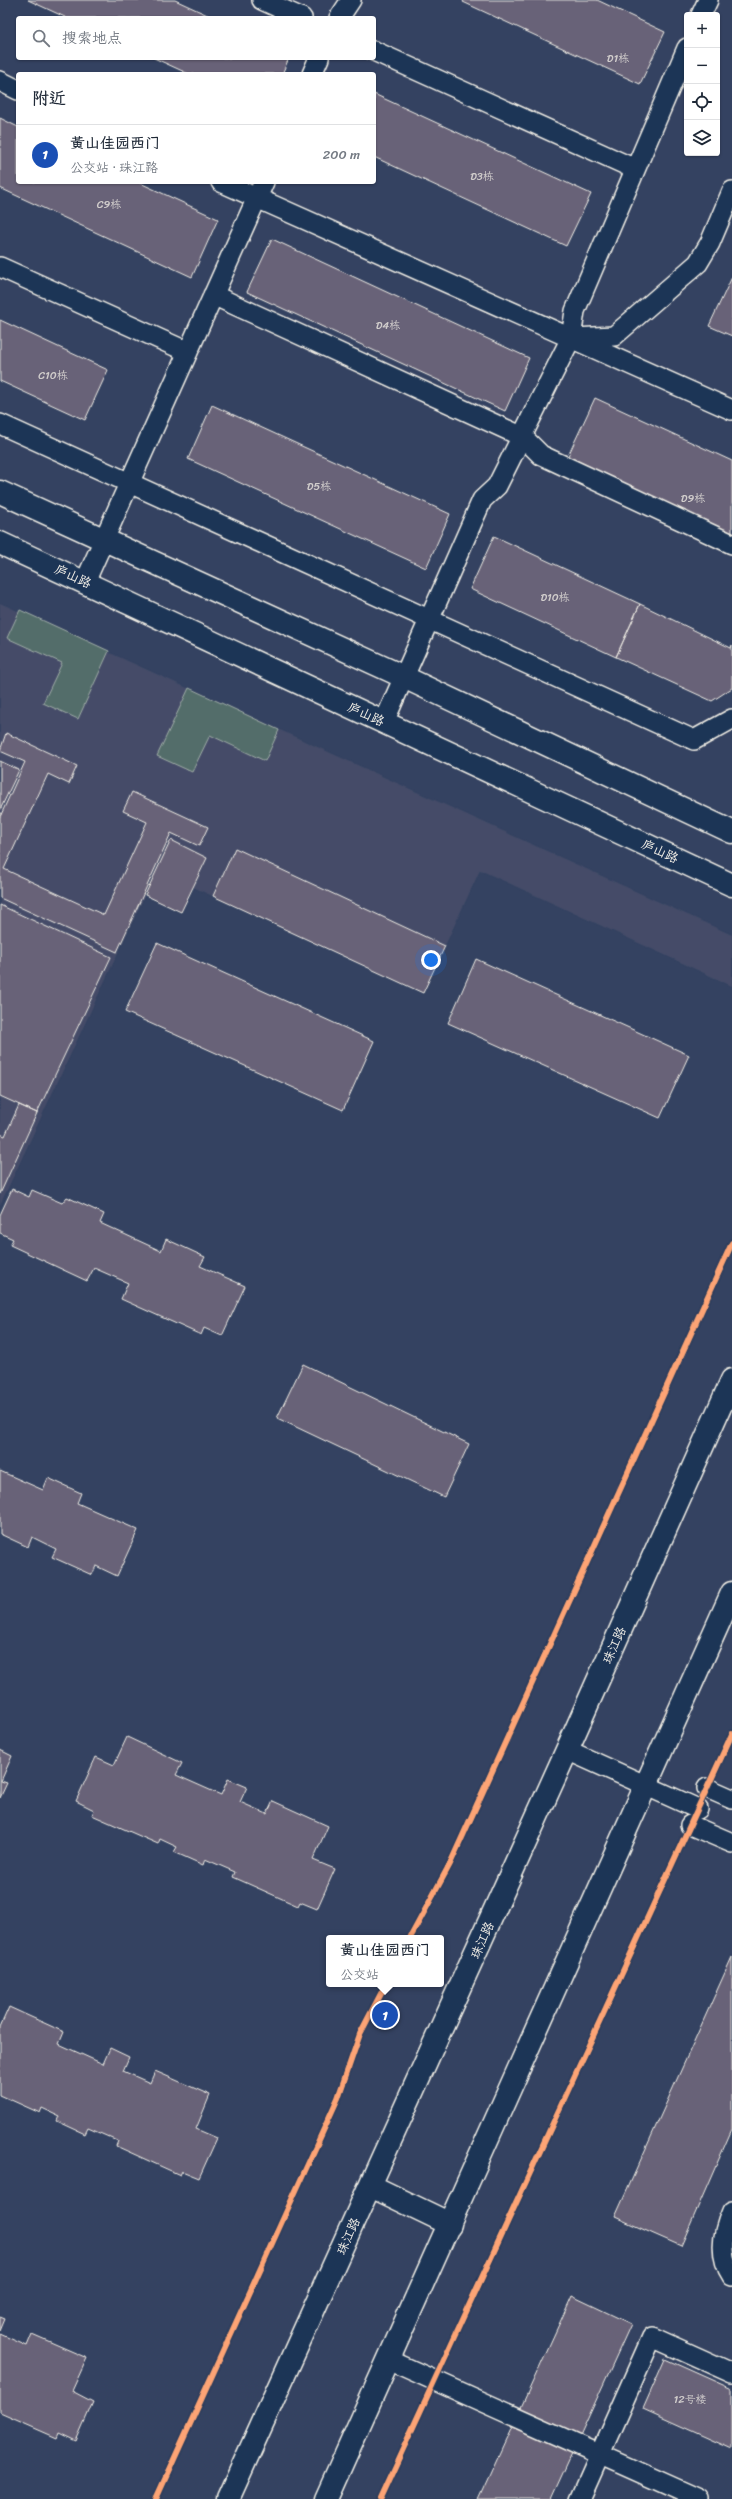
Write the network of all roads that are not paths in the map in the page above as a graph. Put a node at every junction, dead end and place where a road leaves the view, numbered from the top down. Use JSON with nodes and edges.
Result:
{"nodes":[{"id":1,"x":262,"y":0,"type":"edge"},
{"id":2,"x":351,"y":0,"type":"edge"},
{"id":3,"x":708,"y":0,"type":"edge"},
{"id":4,"x":702,"y":12,"type":"edge"},
{"id":5,"x":298,"y":16,"type":"edge"},
{"id":6,"x":340,"y":16,"type":"edge"},
{"id":7,"x":376,"y":52,"type":"edge"},
{"id":8,"x":684,"y":55,"type":"edge"},
{"id":9,"x":318,"y":60,"type":"edge"},
{"id":10,"x":313,"y":72,"type":"edge"},
{"id":11,"x":0,"y":81,"type":"edge"},
{"id":12,"x":16,"y":89,"type":"edge"},
{"id":13,"x":635,"y":169,"type":"junction"},
{"id":14,"x":231,"y":184,"type":"edge"},
{"id":15,"x":260,"y":190,"type":"edge"},
{"id":16,"x":731,"y":197,"type":"edge"},
{"id":17,"x":0,"y":267,"type":"edge"},
{"id":18,"x":213,"y":295,"type":"junction"},
{"id":19,"x":571,"y":338,"type":"junction"},
{"id":20,"x":188,"y":352,"type":"junction"},
{"id":21,"x":732,"y":410,"type":"edge"},
{"id":22,"x":0,"y":424,"type":"edge"},
{"id":23,"x":523,"y":437,"type":"junction"},
{"id":24,"x":129,"y":484,"type":"junction"},
{"id":25,"x":0,"y":492,"type":"edge"},
{"id":26,"x":104,"y":540,"type":"junction"},
{"id":27,"x":0,"y":543,"type":"edge"},
{"id":28,"x":732,"y":544,"type":"edge"},
{"id":29,"x":85,"y":582,"type":"junction"},
{"id":30,"x":429,"y":619,"type":"junction"},
{"id":31,"x":404,"y":678,"type":"junction"},
{"id":32,"x":732,"y":719,"type":"edge"},
{"id":33,"x":384,"y":722,"type":"junction"},
{"id":34,"x":732,"y":832,"type":"edge"},
{"id":35,"x":732,"y":885,"type":"edge"},
{"id":36,"x":732,"y":1380,"type":"edge"},
{"id":37,"x":732,"y":1593,"type":"edge"},
{"id":38,"x":567,"y":1750,"type":"junction"},
{"id":39,"x":646,"y":1786,"type":"junction"},
{"id":40,"x":707,"y":1788,"type":"dead end"},
{"id":41,"x":732,"y":1799,"type":"edge"},
{"id":42,"x":732,"y":1843,"type":"edge"},
{"id":43,"x":371,"y":2186,"type":"junction"},
{"id":44,"x":732,"y":2211,"type":"edge"},
{"id":45,"x":450,"y":2224,"type":"junction"},
{"id":46,"x":732,"y":2276,"type":"edge"},
{"id":47,"x":389,"y":2360,"type":"junction"},
{"id":48,"x":732,"y":2373,"type":"edge"},
{"id":49,"x":600,"y":2455,"type":"junction"},
{"id":50,"x":228,"y":2499,"type":"edge"},
{"id":51,"x":326,"y":2499,"type":"edge"},
{"id":52,"x":580,"y":2499,"type":"edge"},
{"id":53,"x":699,"y":2499,"type":"edge"}],
"edges":[{"from":1,"to":5,"type":"lane"},
{"from":2,"to":6,"type":"lane"},
{"from":3,"to":4,"type":"lane"},
{"from":7,"to":13,"type":"lane"},
{"from":8,"to":13,"type":"lane"},
{"from":9,"to":10,"type":"lane"},
{"from":11,"to":12,"type":"lane"},
{"from":13,"to":19,"type":"lane"},
{"from":14,"to":15,"type":"lane"},
{"from":15,"to":18,"type":"lane"},
{"from":15,"to":19,"type":"lane"},
{"from":16,"to":19,"type":"lane"},
{"from":17,"to":20,"type":"lane"},
{"from":18,"to":20,"type":"lane"},
{"from":18,"to":23,"type":"lane"},
{"from":19,"to":21,"type":"lane"},
{"from":19,"to":23,"type":"lane"},
{"from":20,"to":24,"type":"lane"},
{"from":22,"to":24,"type":"lane"},
{"from":23,"to":28,"type":"lane"},
{"from":23,"to":30,"type":"lane"},
{"from":24,"to":26,"type":"lane"},
{"from":24,"to":30,"type":"lane"},
{"from":25,"to":26,"type":"street"},
{"from":26,"to":29,"type":"lane"},
{"from":26,"to":31,"type":"street"},
{"from":27,"to":29,"type":"street","name":"庐山路"},
{"from":29,"to":33,"type":"street","name":"庐山路"},
{"from":30,"to":31,"type":"lane"},
{"from":30,"to":32,"type":"lane"},
{"from":31,"to":33,"type":"lane"},
{"from":31,"to":34,"type":"street"},
{"from":33,"to":35,"type":"street","name":"庐山路"},
{"from":36,"to":38,"type":"street","name":"珠江路"},
{"from":37,"to":39,"type":"street"},
{"from":38,"to":39,"type":"lane"},
{"from":38,"to":43,"type":"street","name":"珠江路"},
{"from":39,"to":42,"type":"lane"},
{"from":39,"to":45,"type":"street"},
{"from":40,"to":41,"type":"lane"},
{"from":43,"to":45,"type":"street"},
{"from":43,"to":50,"type":"street","name":"珠江路"},
{"from":44,"to":46,"type":"lane"},
{"from":45,"to":47,"type":"street"},
{"from":47,"to":49,"type":"lane"},
{"from":47,"to":51,"type":"street"},
{"from":48,"to":49,"type":"lane"},
{"from":49,"to":52,"type":"lane"},
{"from":49,"to":53,"type":"lane"}]}
